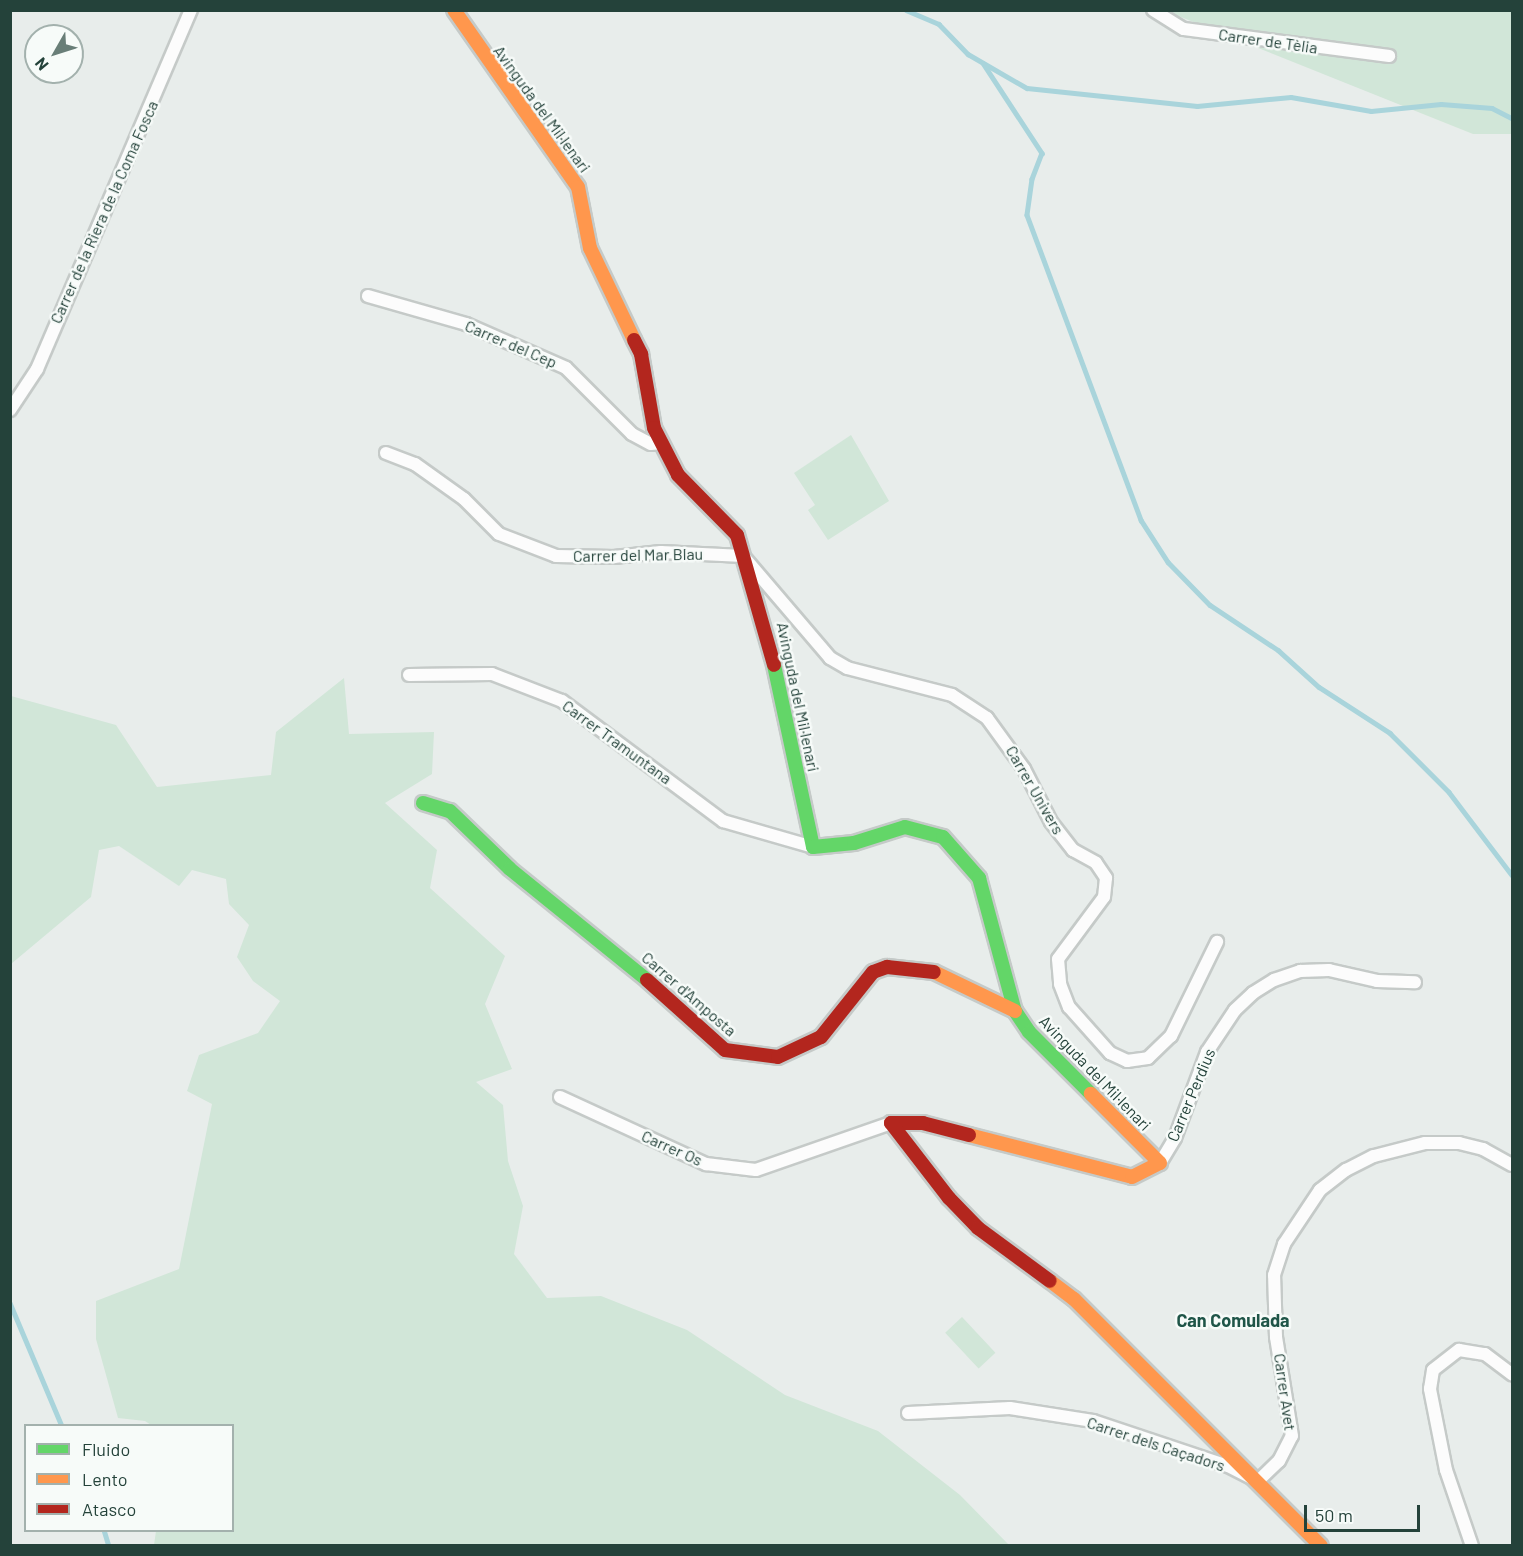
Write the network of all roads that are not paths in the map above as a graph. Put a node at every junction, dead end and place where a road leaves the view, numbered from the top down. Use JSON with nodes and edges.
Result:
{"nodes":[{"id":1,"x":191,"y":10,"type":"edge"},
{"id":2,"x":454,"y":10,"type":"edge"},
{"id":3,"x":1153,"y":10,"type":"edge"},
{"id":4,"x":1389,"y":56,"type":"dead end"},
{"id":5,"x":368,"y":297,"type":"dead end"},
{"id":6,"x":10,"y":410,"type":"edge"},
{"id":7,"x":662,"y":443,"type":"junction"},
{"id":8,"x":386,"y":453,"type":"dead end"},
{"id":9,"x":743,"y":556,"type":"junction"},
{"id":10,"x":409,"y":675,"type":"dead end"},
{"id":11,"x":423,"y":803,"type":"dead end"},
{"id":12,"x":813,"y":847,"type":"junction"},
{"id":13,"x":1217,"y":942,"type":"dead end"},
{"id":14,"x":1415,"y":982,"type":"dead end"},
{"id":15,"x":1015,"y":1011,"type":"junction"},
{"id":16,"x":560,"y":1097,"type":"dead end"},
{"id":17,"x":891,"y":1123,"type":"junction"},
{"id":18,"x":1160,"y":1163,"type":"junction"},
{"id":19,"x":1512,"y":1165,"type":"edge"},
{"id":20,"x":1512,"y":1374,"type":"edge"},
{"id":21,"x":908,"y":1413,"type":"dead end"},
{"id":22,"x":1258,"y":1481,"type":"junction"},
{"id":23,"x":1321,"y":1545,"type":"edge"},
{"id":24,"x":1472,"y":1545,"type":"edge"}],
"edges":[{"from":1,"to":6,"type":"street","name":"Carrer de la Riera de la Coma Fosca"},
{"from":2,"to":7,"type":"street","name":"Avinguda del Mil·lenari"},
{"from":3,"to":4,"type":"street","name":"Carrer de Tèlia"},
{"from":5,"to":7,"type":"street","name":"Carrer del Cep"},
{"from":7,"to":9,"type":"street","name":"Avinguda del Mil·lenari"},
{"from":8,"to":9,"type":"street","name":"Carrer del Mar Blau"},
{"from":9,"to":12,"type":"street","name":"Avinguda del Mil·lenari"},
{"from":9,"to":13,"type":"street","name":"Carrer Univers"},
{"from":10,"to":12,"type":"street","name":"Carrer Tramuntana"},
{"from":11,"to":15,"type":"street","name":"Carrer d'Amposta"},
{"from":12,"to":15,"type":"street","name":"Avinguda del Mil·lenari"},
{"from":14,"to":18,"type":"street","name":"Carrer Perdius"},
{"from":15,"to":18,"type":"street","name":"Avinguda del Mil·lenari"},
{"from":16,"to":17,"type":"street","name":"Carrer Os"},
{"from":17,"to":18,"type":"street"},
{"from":17,"to":22,"type":"street"},
{"from":19,"to":22,"type":"street","name":"Carrer Avet"},
{"from":20,"to":24,"type":"street"},
{"from":21,"to":22,"type":"street","name":"Carrer dels Caçadors"},
{"from":22,"to":23,"type":"street"}]}
